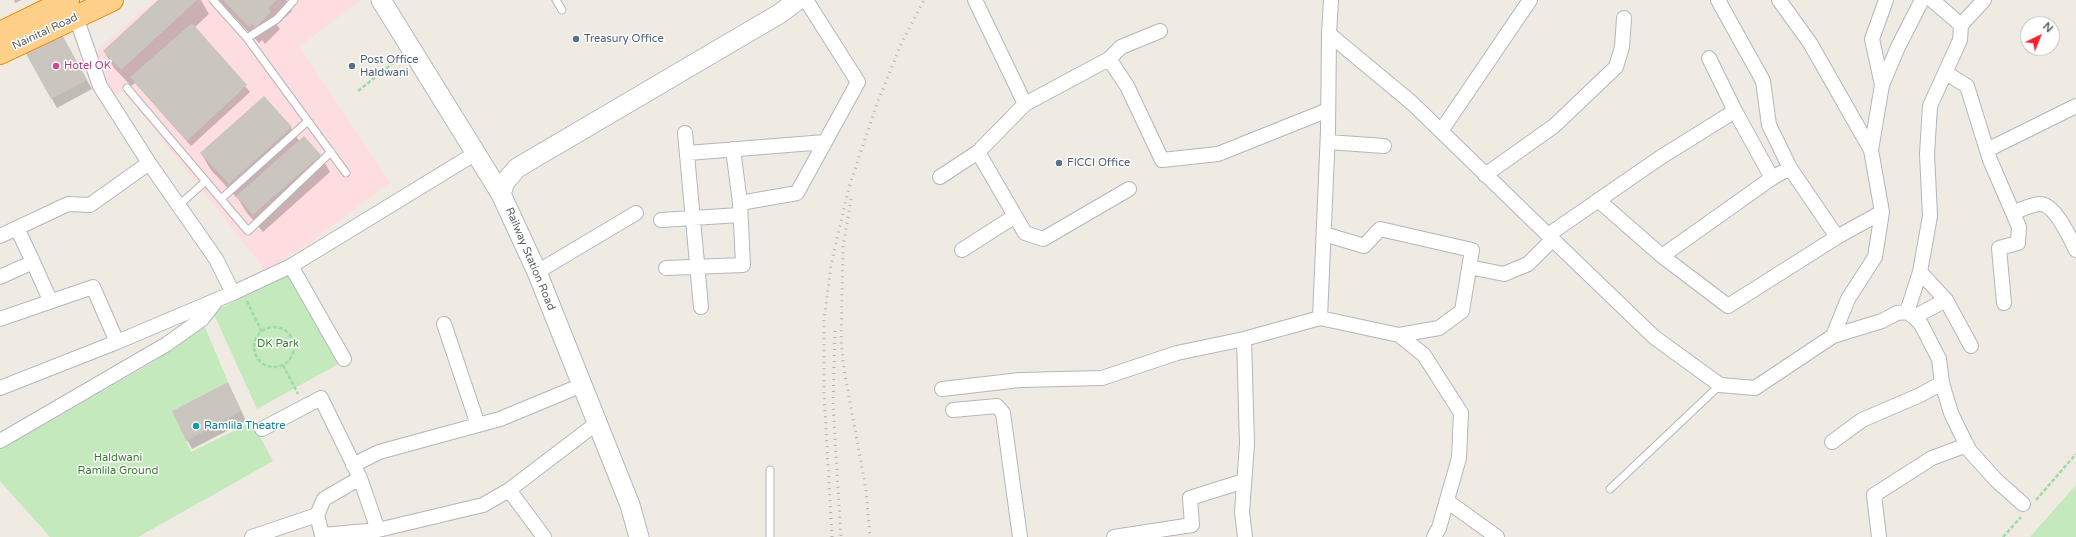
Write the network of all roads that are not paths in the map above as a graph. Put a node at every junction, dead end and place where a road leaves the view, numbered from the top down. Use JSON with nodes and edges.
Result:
{"nodes":[{"id":1,"x":112,"y":0,"type":"edge"},
{"id":2,"x":213,"y":0,"type":"edge"},
{"id":3,"x":294,"y":0,"type":"edge"},
{"id":4,"x":381,"y":0,"type":"edge"},
{"id":5,"x":556,"y":0,"type":"edge"},
{"id":6,"x":798,"y":0,"type":"edge"},
{"id":7,"x":806,"y":0,"type":"edge"},
{"id":8,"x":975,"y":0,"type":"edge"},
{"id":9,"x":1332,"y":0,"type":"edge"},
{"id":10,"x":1530,"y":0,"type":"edge"},
{"id":11,"x":1718,"y":0,"type":"edge"},
{"id":12,"x":1779,"y":0,"type":"edge"},
{"id":13,"x":1886,"y":0,"type":"edge"},
{"id":14,"x":1922,"y":0,"type":"edge"},
{"id":15,"x":1932,"y":0,"type":"edge"},
{"id":16,"x":1984,"y":0,"type":"edge"},
{"id":17,"x":71,"y":6,"type":"edge"},
{"id":18,"x":562,"y":10,"type":"dead end"},
{"id":19,"x":1624,"y":18,"type":"dead end"},
{"id":20,"x":1961,"y":25,"type":"junction"},
{"id":21,"x":1160,"y":32,"type":"dead end"},
{"id":22,"x":0,"y":33,"type":"edge"},
{"id":23,"x":1329,"y":34,"type":"junction"},
{"id":24,"x":247,"y":38,"type":"junction"},
{"id":25,"x":0,"y":53,"type":"edge"},
{"id":26,"x":1710,"y":58,"type":"dead end"},
{"id":27,"x":1109,"y":59,"type":"junction"},
{"id":28,"x":1946,"y":73,"type":"junction"},
{"id":29,"x":1882,"y":85,"type":"junction"},
{"id":30,"x":128,"y":88,"type":"dead end"},
{"id":31,"x":1025,"y":104,"type":"junction"},
{"id":32,"x":2076,"y":106,"type":"edge"},
{"id":33,"x":1328,"y":110,"type":"junction"},
{"id":34,"x":1735,"y":111,"type":"junction"},
{"id":35,"x":308,"y":121,"type":"junction"},
{"id":36,"x":1441,"y":130,"type":"junction"},
{"id":37,"x":685,"y":133,"type":"dead end"},
{"id":38,"x":825,"y":142,"type":"junction"},
{"id":39,"x":1328,"y":142,"type":"junction"},
{"id":40,"x":1384,"y":146,"type":"dead end"},
{"id":41,"x":733,"y":149,"type":"junction"},
{"id":42,"x":1871,"y":150,"type":"junction"},
{"id":43,"x":1987,"y":150,"type":"junction"},
{"id":44,"x":331,"y":152,"type":"junction"},
{"id":45,"x":978,"y":152,"type":"junction"},
{"id":46,"x":476,"y":153,"type":"junction"},
{"id":47,"x":688,"y":153,"type":"junction"},
{"id":48,"x":149,"y":163,"type":"junction"},
{"id":49,"x":1790,"y":168,"type":"junction"},
{"id":50,"x":346,"y":173,"type":"dead end"},
{"id":51,"x":1485,"y":175,"type":"junction"},
{"id":52,"x":940,"y":177,"type":"dead end"},
{"id":53,"x":1772,"y":178,"type":"junction"},
{"id":54,"x":206,"y":181,"type":"junction"},
{"id":55,"x":1129,"y":189,"type":"dead end"},
{"id":56,"x":502,"y":194,"type":"junction"},
{"id":57,"x":221,"y":199,"type":"junction"},
{"id":58,"x":1598,"y":200,"type":"junction"},
{"id":59,"x":179,"y":205,"type":"junction"},
{"id":60,"x":740,"y":209,"type":"junction"},
{"id":61,"x":1882,"y":212,"type":"junction"},
{"id":62,"x":636,"y":213,"type":"dead end"},
{"id":63,"x":2012,"y":213,"type":"junction"},
{"id":64,"x":1015,"y":216,"type":"junction"},
{"id":65,"x":694,"y":218,"type":"junction"},
{"id":66,"x":661,"y":220,"type":"dead end"},
{"id":67,"x":17,"y":228,"type":"junction"},
{"id":68,"x":1324,"y":234,"type":"junction"},
{"id":69,"x":0,"y":236,"type":"edge"},
{"id":70,"x":1551,"y":237,"type":"junction"},
{"id":71,"x":1837,"y":237,"type":"junction"},
{"id":72,"x":962,"y":250,"type":"dead end"},
{"id":73,"x":2076,"y":250,"type":"edge"},
{"id":74,"x":1662,"y":256,"type":"junction"},
{"id":75,"x":34,"y":262,"type":"junction"},
{"id":76,"x":291,"y":266,"type":"junction"},
{"id":77,"x":696,"y":266,"type":"junction"},
{"id":78,"x":1469,"y":267,"type":"junction"},
{"id":79,"x":666,"y":268,"type":"dead end"},
{"id":80,"x":537,"y":272,"type":"junction"},
{"id":81,"x":1920,"y":272,"type":"junction"},
{"id":82,"x":0,"y":277,"type":"edge"},
{"id":83,"x":238,"y":292,"type":"junction"},
{"id":84,"x":218,"y":299,"type":"junction"},
{"id":85,"x":50,"y":300,"type":"junction"},
{"id":86,"x":1946,"y":300,"type":"junction"},
{"id":87,"x":2004,"y":303,"type":"dead end"},
{"id":88,"x":701,"y":307,"type":"dead end"},
{"id":89,"x":1911,"y":315,"type":"junction"},
{"id":90,"x":1320,"y":318,"type":"junction"},
{"id":91,"x":0,"y":319,"type":"edge"},
{"id":92,"x":444,"y":324,"type":"dead end"},
{"id":93,"x":1400,"y":335,"type":"junction"},
{"id":94,"x":1834,"y":336,"type":"junction"},
{"id":95,"x":1244,"y":339,"type":"junction"},
{"id":96,"x":117,"y":342,"type":"junction"},
{"id":97,"x":1971,"y":346,"type":"dead end"},
{"id":98,"x":344,"y":359,"type":"dead end"},
{"id":99,"x":1942,"y":383,"type":"junction"},
{"id":100,"x":582,"y":385,"type":"junction"},
{"id":101,"x":1720,"y":385,"type":"junction"},
{"id":102,"x":0,"y":388,"type":"edge"},
{"id":103,"x":942,"y":389,"type":"dead end"},
{"id":104,"x":953,"y":410,"type":"dead end"},
{"id":105,"x":597,"y":423,"type":"junction"},
{"id":106,"x":478,"y":425,"type":"junction"},
{"id":107,"x":262,"y":429,"type":"dead end"},
{"id":108,"x":0,"y":441,"type":"edge"},
{"id":109,"x":1832,"y":442,"type":"dead end"},
{"id":110,"x":1967,"y":445,"type":"junction"},
{"id":111,"x":353,"y":465,"type":"junction"},
{"id":112,"x":770,"y":470,"type":"dead end"},
{"id":113,"x":360,"y":478,"type":"junction"},
{"id":114,"x":1244,"y":481,"type":"junction"},
{"id":115,"x":1610,"y":489,"type":"dead end"},
{"id":116,"x":509,"y":490,"type":"junction"},
{"id":117,"x":1447,"y":500,"type":"junction"},
{"id":118,"x":2024,"y":503,"type":"road end"},
{"id":119,"x":317,"y":515,"type":"junction"},
{"id":120,"x":378,"y":530,"type":"junction"},
{"id":121,"x":323,"y":536,"type":"edge"},
{"id":122,"x":252,"y":537,"type":"edge"},
{"id":123,"x":544,"y":537,"type":"edge"},
{"id":124,"x":639,"y":537,"type":"edge"},
{"id":125,"x":770,"y":537,"type":"edge"},
{"id":126,"x":1020,"y":537,"type":"edge"},
{"id":127,"x":1114,"y":537,"type":"edge"},
{"id":128,"x":1245,"y":537,"type":"edge"},
{"id":129,"x":1434,"y":537,"type":"edge"},
{"id":130,"x":1497,"y":537,"type":"edge"},
{"id":131,"x":1880,"y":537,"type":"edge"}],
"edges":[{"from":1,"to":17,"type":"highway","name":"Nainital Road"},
{"from":2,"to":24,"type":"lane"},
{"from":3,"to":24,"type":"lane"},
{"from":4,"to":46,"type":"street","name":"Railway Station Road"},
{"from":5,"to":18,"type":"lane"},
{"from":6,"to":56,"type":"street"},
{"from":7,"to":38,"type":"street"},
{"from":8,"to":31,"type":"street"},
{"from":9,"to":23,"type":"street"},
{"from":10,"to":36,"type":"street"},
{"from":11,"to":49,"type":"street"},
{"from":12,"to":42,"type":"street"},
{"from":13,"to":29,"type":"street"},
{"from":14,"to":29,"type":"street"},
{"from":15,"to":20,"type":"street"},
{"from":16,"to":20,"type":"street"},
{"from":17,"to":22,"type":"highway","name":"Nainital Road"},
{"from":17,"to":25,"type":"highway","name":"Nainital Road"},
{"from":17,"to":48,"type":"street"},
{"from":19,"to":51,"type":"street"},
{"from":20,"to":28,"type":"street"},
{"from":21,"to":27,"type":"street"},
{"from":23,"to":33,"type":"street"},
{"from":23,"to":36,"type":"street"},
{"from":24,"to":35,"type":"lane"},
{"from":26,"to":34,"type":"street"},
{"from":27,"to":31,"type":"street"},
{"from":27,"to":33,"type":"street"},
{"from":28,"to":43,"type":"street"},
{"from":28,"to":81,"type":"street"},
{"from":29,"to":42,"type":"street"},
{"from":30,"to":54,"type":"lane"},
{"from":31,"to":45,"type":"street"},
{"from":32,"to":43,"type":"street"},
{"from":33,"to":39,"type":"street"},
{"from":34,"to":53,"type":"street"},
{"from":34,"to":58,"type":"street"},
{"from":35,"to":44,"type":"lane"},
{"from":35,"to":57,"type":"lane"},
{"from":36,"to":51,"type":"street"},
{"from":37,"to":47,"type":"street"},
{"from":38,"to":41,"type":"street"},
{"from":38,"to":60,"type":"street"},
{"from":39,"to":40,"type":"street"},
{"from":39,"to":68,"type":"street"},
{"from":41,"to":47,"type":"street"},
{"from":41,"to":60,"type":"street"},
{"from":42,"to":61,"type":"street"},
{"from":43,"to":63,"type":"street"},
{"from":44,"to":50,"type":"lane"},
{"from":44,"to":57,"type":"lane"},
{"from":45,"to":52,"type":"street"},
{"from":45,"to":64,"type":"street"},
{"from":46,"to":56,"type":"street","name":"Railway Station Road"},
{"from":46,"to":76,"type":"street"},
{"from":47,"to":65,"type":"street"},
{"from":48,"to":59,"type":"street"},
{"from":48,"to":67,"type":"street"},
{"from":49,"to":53,"type":"street"},
{"from":49,"to":71,"type":"street"},
{"from":51,"to":70,"type":"street"},
{"from":53,"to":74,"type":"street"},
{"from":54,"to":57,"type":"lane"},
{"from":54,"to":59,"type":"lane"},
{"from":55,"to":64,"type":"street"},
{"from":56,"to":80,"type":"street","name":"Railway Station Road"},
{"from":58,"to":70,"type":"street"},
{"from":58,"to":74,"type":"street"},
{"from":59,"to":83,"type":"street"},
{"from":60,"to":65,"type":"street"},
{"from":60,"to":77,"type":"street"},
{"from":61,"to":71,"type":"street"},
{"from":61,"to":94,"type":"street"},
{"from":62,"to":80,"type":"street"},
{"from":63,"to":73,"type":"street"},
{"from":63,"to":87,"type":"street"},
{"from":64,"to":72,"type":"street"},
{"from":65,"to":66,"type":"street"},
{"from":65,"to":77,"type":"street"},
{"from":67,"to":69,"type":"street"},
{"from":67,"to":75,"type":"street"},
{"from":68,"to":78,"type":"street"},
{"from":68,"to":90,"type":"street"},
{"from":70,"to":78,"type":"street"},
{"from":70,"to":101,"type":"street"},
{"from":71,"to":74,"type":"street"},
{"from":75,"to":82,"type":"street"},
{"from":75,"to":85,"type":"street"},
{"from":76,"to":83,"type":"street"},
{"from":76,"to":98,"type":"street"},
{"from":77,"to":79,"type":"street"},
{"from":77,"to":88,"type":"street"},
{"from":78,"to":93,"type":"street"},
{"from":80,"to":100,"type":"street","name":"Railway Station Road"},
{"from":81,"to":86,"type":"street"},
{"from":81,"to":89,"type":"street"},
{"from":83,"to":84,"type":"street"},
{"from":84,"to":96,"type":"street"},
{"from":84,"to":108,"type":"street"},
{"from":85,"to":91,"type":"street"},
{"from":85,"to":96,"type":"street"},
{"from":86,"to":89,"type":"street"},
{"from":86,"to":97,"type":"street"},
{"from":89,"to":94,"type":"street"},
{"from":89,"to":99,"type":"street"},
{"from":90,"to":93,"type":"street"},
{"from":90,"to":95,"type":"street"},
{"from":92,"to":106,"type":"street"},
{"from":93,"to":117,"type":"street"},
{"from":94,"to":101,"type":"street"},
{"from":95,"to":103,"type":"street"},
{"from":95,"to":114,"type":"street"},
{"from":96,"to":102,"type":"street"},
{"from":99,"to":109,"type":"street"},
{"from":99,"to":110,"type":"street"},
{"from":100,"to":105,"type":"street","name":"Railway Station Road"},
{"from":100,"to":106,"type":"street"},
{"from":101,"to":115,"type":"lane"},
{"from":104,"to":126,"type":"street"},
{"from":105,"to":116,"type":"street"},
{"from":105,"to":124,"type":"street","name":"Railway Station Road"},
{"from":106,"to":111,"type":"street"},
{"from":107,"to":111,"type":"street"},
{"from":110,"to":118,"type":"street"},
{"from":110,"to":131,"type":"street"},
{"from":111,"to":113,"type":"street"},
{"from":112,"to":125,"type":"lane"},
{"from":113,"to":119,"type":"street"},
{"from":113,"to":120,"type":"street"},
{"from":114,"to":127,"type":"street"},
{"from":114,"to":128,"type":"street"},
{"from":116,"to":120,"type":"street"},
{"from":116,"to":123,"type":"street"},
{"from":117,"to":129,"type":"street"},
{"from":117,"to":130,"type":"street"},
{"from":119,"to":121,"type":"street"},
{"from":119,"to":122,"type":"street"},
{"from":120,"to":121,"type":"street"}]}
